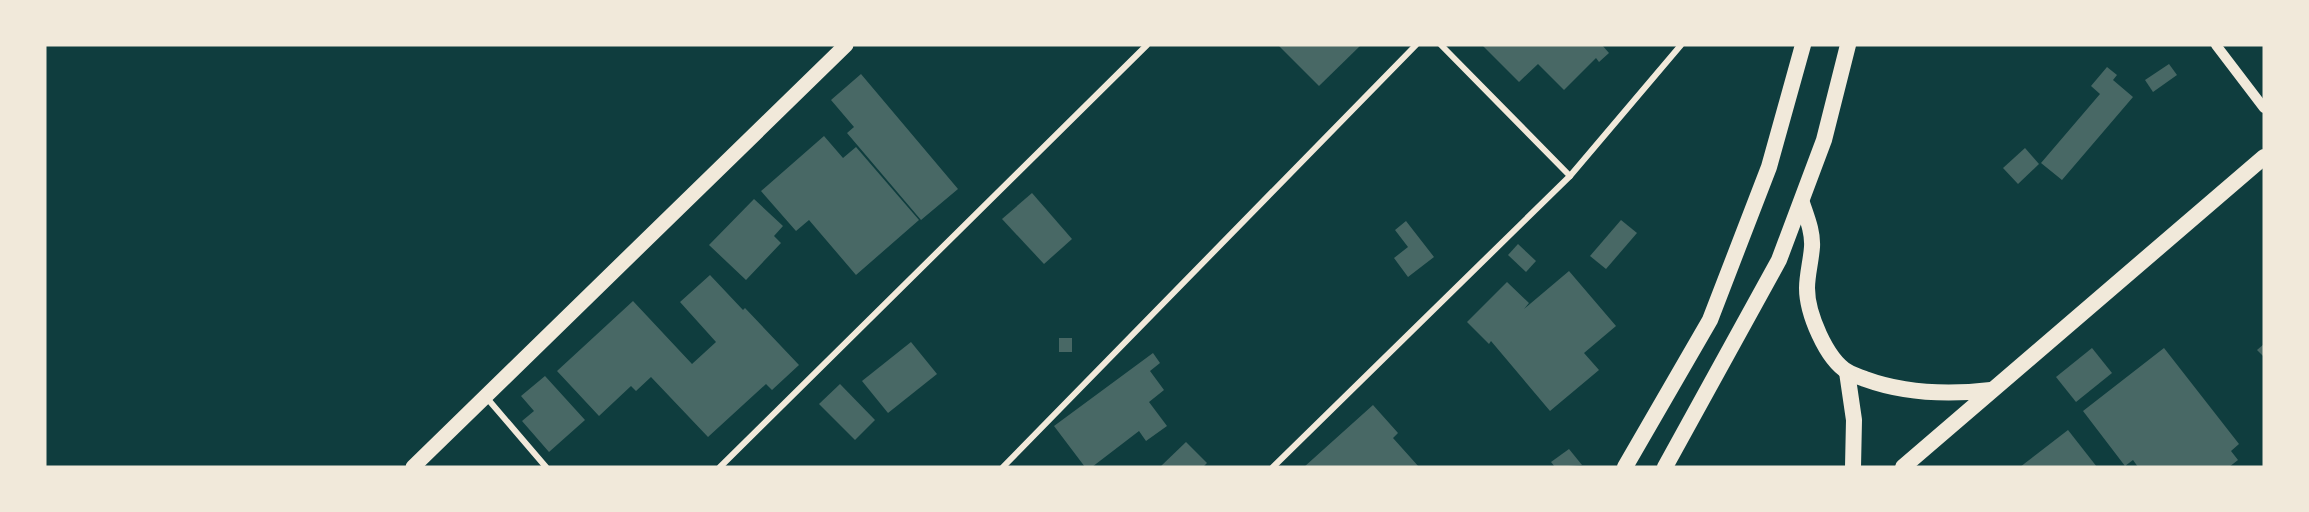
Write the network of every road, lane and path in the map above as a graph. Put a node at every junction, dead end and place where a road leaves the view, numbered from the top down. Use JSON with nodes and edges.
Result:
{"nodes":[{"id":1,"x":846,"y":45,"type":"edge"},
{"id":2,"x":1147,"y":45,"type":"edge"},
{"id":3,"x":1416,"y":45,"type":"edge"},
{"id":4,"x":1441,"y":45,"type":"edge"},
{"id":5,"x":1681,"y":45,"type":"edge"},
{"id":6,"x":1803,"y":45,"type":"edge"},
{"id":7,"x":1848,"y":45,"type":"edge"},
{"id":8,"x":2216,"y":45,"type":"edge"},
{"id":9,"x":2264,"y":108,"type":"edge"},
{"id":10,"x":2264,"y":157,"type":"edge"},
{"id":11,"x":1570,"y":176,"type":"junction"},
{"id":12,"x":1802,"y":203,"type":"junction"},
{"id":13,"x":1847,"y":372,"type":"junction"},
{"id":14,"x":1991,"y":390,"type":"junction"},
{"id":15,"x":486,"y":396,"type":"junction"},
{"id":16,"x":413,"y":467,"type":"edge"},
{"id":17,"x":546,"y":467,"type":"edge"},
{"id":18,"x":720,"y":467,"type":"edge"},
{"id":19,"x":1003,"y":467,"type":"edge"},
{"id":20,"x":1273,"y":467,"type":"edge"},
{"id":21,"x":1625,"y":467,"type":"edge"},
{"id":22,"x":1665,"y":467,"type":"edge"},
{"id":23,"x":1853,"y":467,"type":"edge"},
{"id":24,"x":1903,"y":467,"type":"edge"}],
"edges":[{"from":1,"to":15,"type":"main road"},
{"from":2,"to":18,"type":"street"},
{"from":3,"to":19,"type":"street"},
{"from":4,"to":11,"type":"street"},
{"from":5,"to":11,"type":"street"},
{"from":6,"to":21,"type":"highway"},
{"from":7,"to":12,"type":"highway"},
{"from":8,"to":9,"type":"street"},
{"from":10,"to":14,"type":"highway"},
{"from":11,"to":20,"type":"street"},
{"from":12,"to":13,"type":"highway"},
{"from":12,"to":22,"type":"highway"},
{"from":13,"to":14,"type":"highway"},
{"from":13,"to":23,"type":"highway"},
{"from":14,"to":24,"type":"highway"},
{"from":15,"to":16,"type":"main road"},
{"from":15,"to":17,"type":"street"}]}
